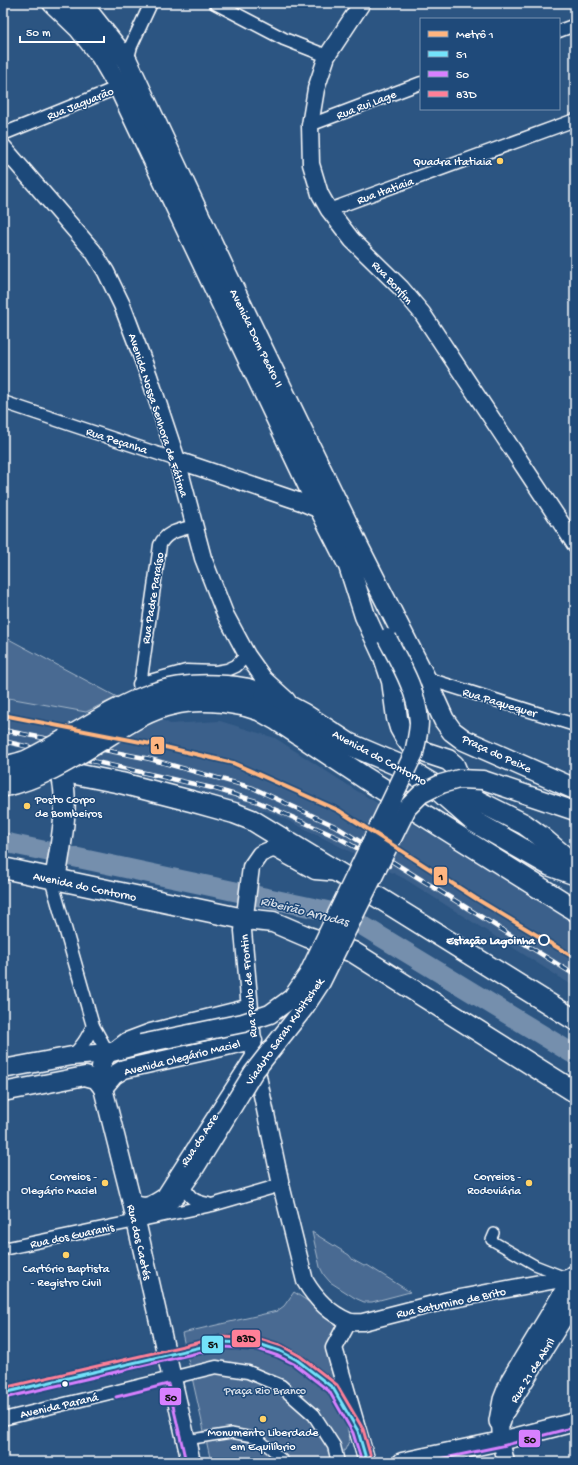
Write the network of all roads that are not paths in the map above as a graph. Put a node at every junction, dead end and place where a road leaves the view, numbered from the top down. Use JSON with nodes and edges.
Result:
{"nodes":[{"id":1,"x":53,"y":3,"type":"edge"},
{"id":2,"x":81,"y":3,"type":"edge"},
{"id":3,"x":151,"y":3,"type":"edge"},
{"id":4,"x":215,"y":3,"type":"edge"},
{"id":5,"x":362,"y":3,"type":"edge"},
{"id":6,"x":575,"y":25,"type":"edge"},
{"id":7,"x":560,"y":31,"type":"edge"},
{"id":8,"x":327,"y":56,"type":"junction"},
{"id":9,"x":127,"y":61,"type":"junction"},
{"id":10,"x":420,"y":83,"type":"edge"},
{"id":11,"x":119,"y":87,"type":"junction"},
{"id":12,"x":575,"y":120,"type":"edge"},
{"id":13,"x":310,"y":125,"type":"junction"},
{"id":14,"x":3,"y":134,"type":"edge"},
{"id":15,"x":3,"y":147,"type":"edge"},
{"id":16,"x":330,"y":210,"type":"junction"},
{"id":17,"x":3,"y":402,"type":"edge"},
{"id":18,"x":177,"y":460,"type":"junction"},
{"id":19,"x":322,"y":511,"type":"junction"},
{"id":20,"x":194,"y":526,"type":"junction"},
{"id":21,"x":575,"y":544,"type":"edge"},
{"id":22,"x":349,"y":566,"type":"junction"},
{"id":23,"x":387,"y":638,"type":"joint"},
{"id":24,"x":247,"y":655,"type":"junction"},
{"id":25,"x":425,"y":678,"type":"junction"},
{"id":26,"x":245,"y":697,"type":"junction"},
{"id":27,"x":303,"y":714,"type":"junction"},
{"id":28,"x":575,"y":726,"type":"edge"},
{"id":29,"x":3,"y":761,"type":"edge"},
{"id":30,"x":3,"y":768,"type":"edge"},
{"id":31,"x":60,"y":770,"type":"junction"},
{"id":32,"x":3,"y":786,"type":"edge"},
{"id":33,"x":575,"y":789,"type":"edge"},
{"id":34,"x":575,"y":811,"type":"edge"},
{"id":35,"x":379,"y":865,"type":"junction"},
{"id":36,"x":3,"y":868,"type":"edge"},
{"id":37,"x":575,"y":869,"type":"edge"},
{"id":38,"x":339,"y":873,"type":"junction"},
{"id":39,"x":575,"y":874,"type":"edge"},
{"id":40,"x":525,"y":879,"type":"junction"},
{"id":41,"x":56,"y":881,"type":"junction"},
{"id":42,"x":575,"y":894,"type":"edge"},
{"id":43,"x":341,"y":907,"type":"junction"},
{"id":44,"x":575,"y":910,"type":"edge"},
{"id":45,"x":245,"y":911,"type":"junction"},
{"id":46,"x":250,"y":1005,"type":"junction"},
{"id":47,"x":575,"y":1020,"type":"edge"},
{"id":48,"x":93,"y":1026,"type":"junction"},
{"id":49,"x":254,"y":1046,"type":"junction"},
{"id":50,"x":108,"y":1053,"type":"junction"},
{"id":51,"x":72,"y":1056,"type":"junction"},
{"id":52,"x":3,"y":1069,"type":"edge"},
{"id":53,"x":103,"y":1088,"type":"junction"},
{"id":54,"x":3,"y":1092,"type":"edge"},
{"id":55,"x":575,"y":1092,"type":"edge"},
{"id":56,"x":188,"y":1178,"type":"junction"},
{"id":57,"x":281,"y":1185,"type":"junction"},
{"id":58,"x":130,"y":1199,"type":"junction"},
{"id":59,"x":212,"y":1205,"type":"junction"},
{"id":60,"x":135,"y":1221,"type":"junction"},
{"id":61,"x":494,"y":1233,"type":"dead end"},
{"id":62,"x":3,"y":1249,"type":"edge"},
{"id":63,"x":572,"y":1276,"type":"edge"},
{"id":64,"x":575,"y":1301,"type":"edge"},
{"id":65,"x":348,"y":1322,"type":"junction"},
{"id":66,"x":166,"y":1354,"type":"junction"},
{"id":67,"x":172,"y":1378,"type":"junction"},
{"id":68,"x":3,"y":1393,"type":"edge"},
{"id":69,"x":3,"y":1419,"type":"edge"},
{"id":70,"x":575,"y":1422,"type":"edge"},
{"id":71,"x":358,"y":1431,"type":"junction"},
{"id":72,"x":500,"y":1431,"type":"junction"},
{"id":73,"x":186,"y":1440,"type":"junction"},
{"id":74,"x":191,"y":1462,"type":"edge"},
{"id":75,"x":284,"y":1462,"type":"edge"},
{"id":76,"x":338,"y":1462,"type":"edge"},
{"id":77,"x":367,"y":1462,"type":"edge"},
{"id":78,"x":402,"y":1462,"type":"edge"},
{"id":79,"x":506,"y":1462,"type":"edge"}],
"edges":[{"from":1,"to":11,"type":"main road","name":"Avenida Dom Pedro II"},
{"from":2,"to":9,"type":"main road","name":"Avenida Dom Pedro II"},
{"from":3,"to":9,"type":"street","name":"Rua Jaguarão"},
{"from":4,"to":8,"type":"street"},
{"from":5,"to":8,"type":"street","name":"Rua Bonfim"},
{"from":6,"to":7,"type":"street"},
{"from":8,"to":13,"type":"street","name":"Rua Bonfim"},
{"from":9,"to":11,"type":"street","name":"Rua Jaguarão"},
{"from":9,"to":25,"type":"main road","name":"Avenida Dom Pedro II"},
{"from":10,"to":13,"type":"street","name":"Rua Rui Lage"},
{"from":11,"to":14,"type":"street","name":"Rua Jaguarão"},
{"from":11,"to":19,"type":"main road","name":"Avenida Dom Pedro II"},
{"from":12,"to":16,"type":"street","name":"Rua Itatiaia"},
{"from":13,"to":16,"type":"street","name":"Rua Bonfim"},
{"from":15,"to":18,"type":"street","name":"Avenida Nossa Senhora de Fátima"},
{"from":16,"to":21,"type":"street","name":"Rua Bonfim"},
{"from":17,"to":18,"type":"street","name":"Rua Peçanha"},
{"from":18,"to":19,"type":"street","name":"Rua Peçanha"},
{"from":18,"to":20,"type":"street","name":"Avenida Nossa Senhora de Fátima"},
{"from":19,"to":22,"type":"main road","name":"Avenida Dom Pedro II"},
{"from":20,"to":24,"type":"street","name":"Avenida Nossa Senhora de Fátima"},
{"from":20,"to":24,"type":"street","name":"Rua Padre Paraíso"},
{"from":22,"to":23,"type":"main road","name":"Avenida Dom Pedro II"},
{"from":22,"to":37,"type":"main road"},
{"from":23,"to":43,"type":"main road","name":"Viaduto Sarah Kubitschek","bridge":true},
{"from":24,"to":27,"type":"street","name":"Avenida Nossa Senhora de Fátima"},
{"from":25,"to":28,"type":"street","name":"Rua Paquequer"},
{"from":25,"to":33,"type":"main road","name":"Praça do Peixe"},
{"from":26,"to":27,"type":"highway","name":"Avenida do Contorno"},
{"from":26,"to":30,"type":"highway","name":"Avenida do Contorno","bridge":true},
{"from":26,"to":32,"type":"highway","name":"Avenida do Contorno","bridge":true},
{"from":26,"to":40,"type":"highway","name":"Avenida do Contorno"},
{"from":27,"to":39,"type":"highway","name":"Avenida do Contorno"},
{"from":29,"to":31,"type":"main road"},
{"from":31,"to":38,"type":"main road"},
{"from":31,"to":41,"type":"main road"},
{"from":34,"to":35,"type":"main road","name":"Viaduto Sarah Kubitschek","bridge":true},
{"from":35,"to":43,"type":"main road","bridge":true},
{"from":35,"to":56,"type":"main road","name":"Viaduto Sarah Kubitschek","bridge":true},
{"from":36,"to":41,"type":"main road","name":"Avenida do Contorno"},
{"from":38,"to":45,"type":"street","name":"Rua Paulo de Frontin"},
{"from":38,"to":47,"type":"main road"},
{"from":40,"to":42,"type":"highway","name":"Avenida do Contorno"},
{"from":40,"to":44,"type":"highway","name":"Avenida do Contorno"},
{"from":41,"to":45,"type":"main road","name":"Avenida do Contorno"},
{"from":41,"to":48,"type":"street"},
{"from":43,"to":50,"type":"main road","name":"Viaduto Sarah Kubitschek","bridge":true},
{"from":45,"to":46,"type":"street","name":"Rua Paulo de Frontin"},
{"from":45,"to":55,"type":"main road","name":"Avenida do Contorno"},
{"from":46,"to":49,"type":"street","name":"Rua Paulo de Frontin"},
{"from":46,"to":50,"type":"street"},
{"from":48,"to":50,"type":"street"},
{"from":48,"to":51,"type":"street"},
{"from":49,"to":53,"type":"main road","name":"Avenida Olegário Maciel"},
{"from":49,"to":57,"type":"street","name":"Rua Paulo de Frontin"},
{"from":49,"to":58,"type":"street","name":"Rua do Acre"},
{"from":50,"to":51,"type":"main road"},
{"from":50,"to":53,"type":"main road","name":"Rua dos Caetés"},
{"from":51,"to":52,"type":"main road"},
{"from":53,"to":54,"type":"main road"},
{"from":53,"to":58,"type":"main road","name":"Rua dos Caetés"},
{"from":56,"to":59,"type":"street"},
{"from":56,"to":60,"type":"main road","name":"Viaduto Sarah Kubitschek"},
{"from":57,"to":59,"type":"street","name":"Rua dos Guaranis"},
{"from":57,"to":65,"type":"street","name":"Rua Paulo de Frontin"},
{"from":58,"to":60,"type":"main road","name":"Rua dos Caetés"},
{"from":59,"to":60,"type":"street","name":"Rua dos Guaranis"},
{"from":60,"to":62,"type":"street","name":"Rua dos Guaranis"},
{"from":60,"to":66,"type":"main road","name":"Rua dos Caetés"},
{"from":61,"to":63,"type":"street"},
{"from":63,"to":65,"type":"street","name":"Rua Saturnino de Brito"},
{"from":63,"to":72,"type":"highway"},
{"from":64,"to":72,"type":"street","name":"Rua 21 de Abril"},
{"from":65,"to":71,"type":"street"},
{"from":66,"to":67,"type":"main road","name":"Rua dos Caetés"},
{"from":66,"to":68,"type":"street","name":"Avenida Paraná"},
{"from":66,"to":71,"type":"street","name":"Avenida Paraná"},
{"from":67,"to":69,"type":"street","name":"Avenida Paraná"},
{"from":67,"to":73,"type":"main road","name":"Rua dos Caetés"},
{"from":67,"to":76,"type":"street","name":"Avenida Paraná"},
{"from":70,"to":72,"type":"main road"},
{"from":71,"to":77,"type":"street"},
{"from":72,"to":78,"type":"main road"},
{"from":72,"to":79,"type":"street"},
{"from":73,"to":74,"type":"main road","name":"Rua dos Caetés"},
{"from":73,"to":75,"type":"street"}]}
